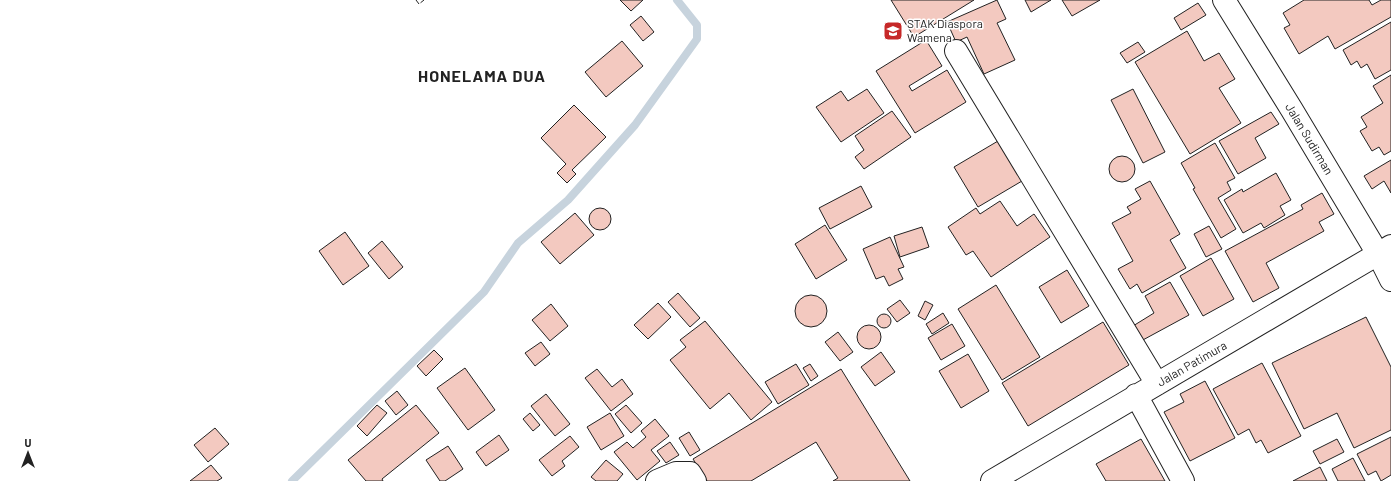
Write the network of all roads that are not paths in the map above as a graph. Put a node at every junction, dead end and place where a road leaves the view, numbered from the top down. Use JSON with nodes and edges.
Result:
{"nodes":[{"id":1,"x":1224,"y":0,"type":"edge"},
{"id":2,"x":956,"y":51,"type":"dead end"},
{"id":3,"x":1385,"y":250,"type":"edge"},
{"id":4,"x":1391,"y":280,"type":"edge"},
{"id":5,"x":1157,"y":384,"type":"junction"},
{"id":6,"x":1136,"y":395,"type":"junction"},
{"id":7,"x":657,"y":481,"type":"edge"},
{"id":8,"x":695,"y":481,"type":"edge"},
{"id":9,"x":992,"y":481,"type":"edge"},
{"id":10,"x":1183,"y":481,"type":"edge"}],
"edges":[{"from":1,"to":3,"type":"street","name":"Jalan Sudirman"},
{"from":2,"to":5,"type":"street"},
{"from":3,"to":4,"type":"street","name":"Jalan Sudirman"},
{"from":3,"to":5,"type":"street","name":"Jalan Patimura"},
{"from":5,"to":6,"type":"street","name":"Jalan Patimura"},
{"from":6,"to":9,"type":"street","name":"Jalan Patimura"},
{"from":6,"to":10,"type":"street"},
{"from":7,"to":8,"type":"street"}]}
